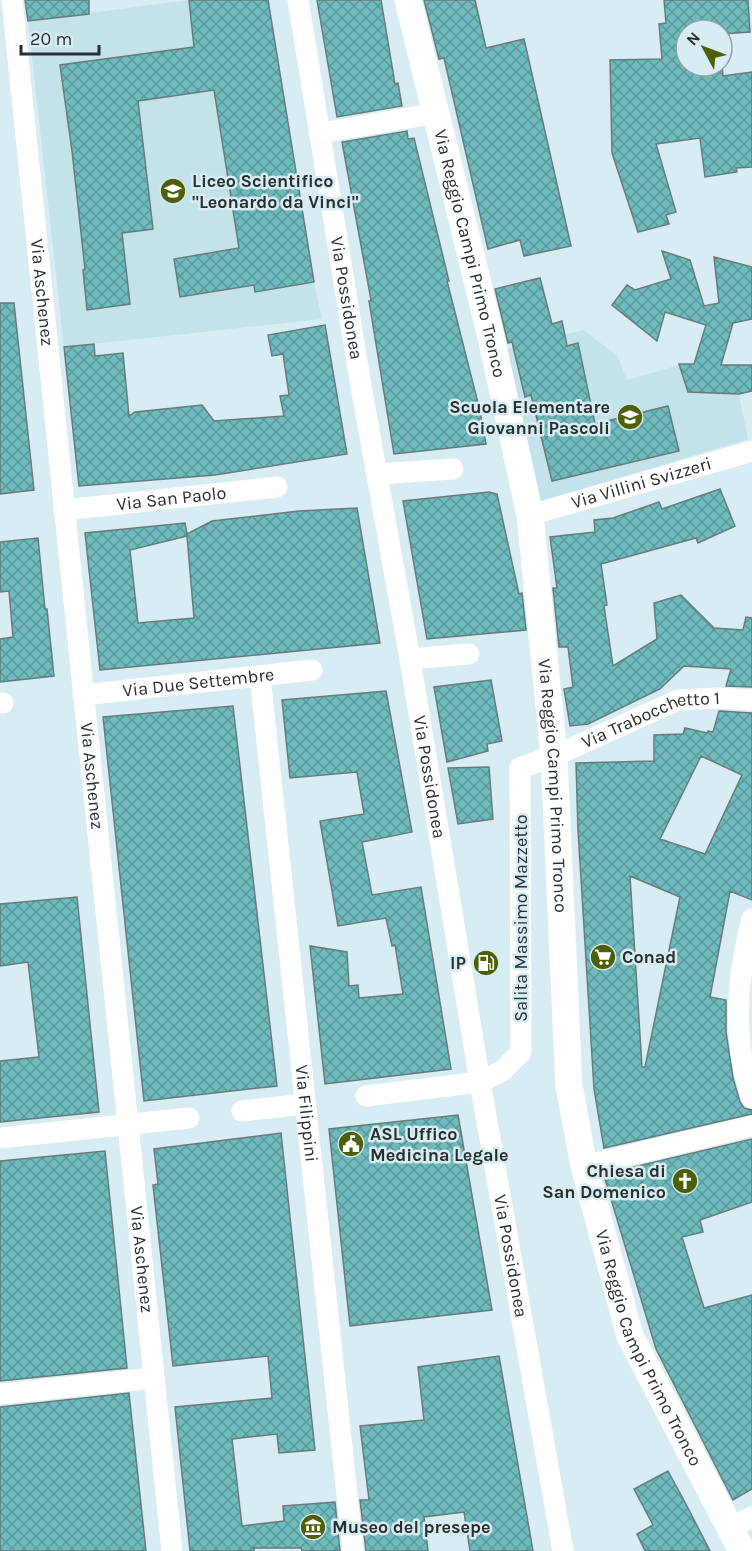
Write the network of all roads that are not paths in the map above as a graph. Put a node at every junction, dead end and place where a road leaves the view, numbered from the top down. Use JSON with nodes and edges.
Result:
{"nodes":[{"id":1,"x":12,"y":0,"type":"edge"},
{"id":2,"x":298,"y":0,"type":"edge"},
{"id":3,"x":408,"y":0,"type":"edge"},
{"id":4,"x":437,"y":113,"type":"junction"},
{"id":5,"x":321,"y":133,"type":"junction"},
{"id":6,"x":752,"y":451,"type":"edge"},
{"id":7,"x":453,"y":469,"type":"dead end"},
{"id":8,"x":377,"y":474,"type":"junction"},
{"id":9,"x":278,"y":488,"type":"dead end"},
{"id":10,"x":64,"y":510,"type":"junction"},
{"id":11,"x":530,"y":515,"type":"junction"},
{"id":12,"x":469,"y":654,"type":"dead end"},
{"id":13,"x":410,"y":659,"type":"junction"},
{"id":14,"x":312,"y":670,"type":"dead end"},
{"id":15,"x":260,"y":676,"type":"junction"},
{"id":16,"x":84,"y":695,"type":"junction"},
{"id":17,"x":752,"y":700,"type":"edge"},
{"id":18,"x":554,"y":756,"type":"junction"},
{"id":19,"x":752,"y":919,"type":"edge"},
{"id":20,"x":480,"y":1082,"type":"junction"},
{"id":21,"x":366,"y":1096,"type":"dead end"},
{"id":22,"x":752,"y":1098,"type":"edge"},
{"id":23,"x":305,"y":1104,"type":"junction"},
{"id":24,"x":242,"y":1112,"type":"dead end"},
{"id":25,"x":189,"y":1118,"type":"dead end"},
{"id":26,"x":128,"y":1124,"type":"junction"},
{"id":27,"x":752,"y":1126,"type":"edge"},
{"id":28,"x":0,"y":1137,"type":"edge"},
{"id":29,"x":584,"y":1166,"type":"junction"},
{"id":30,"x":154,"y":1378,"type":"junction"},
{"id":31,"x":0,"y":1394,"type":"edge"},
{"id":32,"x":742,"y":1532,"type":"edge"},
{"id":33,"x":172,"y":1551,"type":"edge"},
{"id":34,"x":353,"y":1551,"type":"edge"},
{"id":35,"x":563,"y":1551,"type":"edge"}],
"edges":[{"from":1,"to":10,"type":"street","name":"Via Aschenez"},
{"from":2,"to":5,"type":"street","name":"Via Possidonea"},
{"from":3,"to":4,"type":"street","name":"Via Reggio Campi Primo Tronco"},
{"from":4,"to":5,"type":"street"},
{"from":4,"to":11,"type":"street","name":"Via Reggio Campi Primo Tronco"},
{"from":5,"to":8,"type":"street","name":"Via Possidonea"},
{"from":6,"to":11,"type":"street","name":"Via Villini Svizzeri"},
{"from":7,"to":8,"type":"street"},
{"from":8,"to":13,"type":"street","name":"Via Possidonea"},
{"from":9,"to":10,"type":"street","name":"Via San Paolo"},
{"from":10,"to":16,"type":"street","name":"Via Aschenez"},
{"from":11,"to":18,"type":"street","name":"Via Reggio Campi Primo Tronco"},
{"from":12,"to":13,"type":"street"},
{"from":13,"to":20,"type":"street","name":"Via Possidonea"},
{"from":14,"to":15,"type":"street","name":"Via Due Settembre"},
{"from":15,"to":16,"type":"street","name":"Via Due Settembre"},
{"from":15,"to":23,"type":"street","name":"Via Filippini"},
{"from":16,"to":26,"type":"street","name":"Via Aschenez"},
{"from":17,"to":18,"type":"street","name":"Via Trabocchetto 1"},
{"from":18,"to":20,"type":"street","name":"Salita Massimo Mazzetto"},
{"from":18,"to":29,"type":"street","name":"Via Reggio Campi Primo Tronco"},
{"from":19,"to":22,"type":"street"},
{"from":20,"to":21,"type":"street"},
{"from":20,"to":35,"type":"street","name":"Via Possidonea"},
{"from":23,"to":24,"type":"street"},
{"from":23,"to":34,"type":"street","name":"Via Filippini"},
{"from":25,"to":26,"type":"street"},
{"from":26,"to":28,"type":"street"},
{"from":26,"to":30,"type":"street","name":"Via Aschenez"},
{"from":27,"to":29,"type":"street"},
{"from":29,"to":32,"type":"street","name":"Via Reggio Campi Primo Tronco"},
{"from":30,"to":31,"type":"street"},
{"from":30,"to":33,"type":"street","name":"Via Aschenez"}]}
